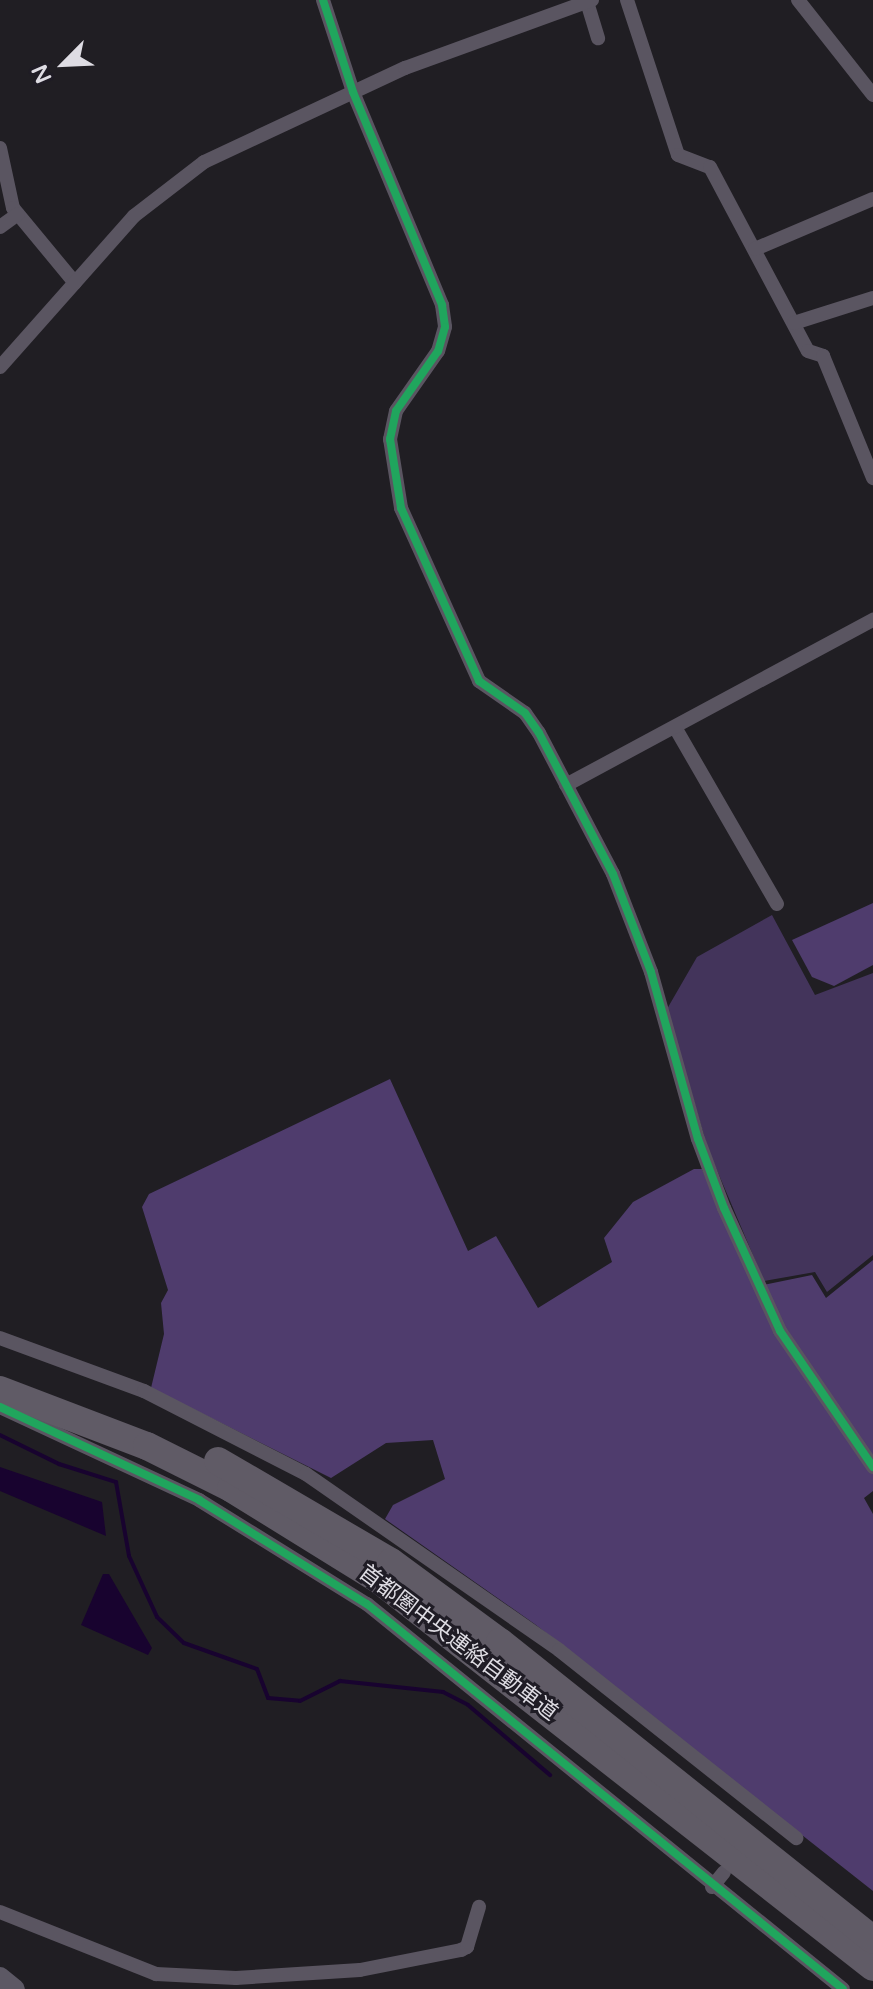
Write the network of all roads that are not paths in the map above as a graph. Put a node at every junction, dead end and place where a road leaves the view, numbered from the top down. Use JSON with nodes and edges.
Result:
{"nodes":[{"id":1,"x":323,"y":0,"type":"edge"},
{"id":2,"x":627,"y":0,"type":"edge"},
{"id":3,"x":798,"y":0,"type":"edge"},
{"id":4,"x":590,"y":1,"type":"edge"},
{"id":5,"x":598,"y":38,"type":"dead end"},
{"id":6,"x":353,"y":92,"type":"junction"},
{"id":7,"x":873,"y":95,"type":"edge"},
{"id":8,"x":0,"y":148,"type":"edge"},
{"id":9,"x":873,"y":199,"type":"edge"},
{"id":10,"x":10,"y":214,"type":"edge"},
{"id":11,"x":0,"y":227,"type":"edge"},
{"id":12,"x":755,"y":249,"type":"junction"},
{"id":13,"x":75,"y":283,"type":"junction"},
{"id":14,"x":873,"y":298,"type":"edge"},
{"id":15,"x":794,"y":323,"type":"junction"},
{"id":16,"x":0,"y":367,"type":"edge"},
{"id":17,"x":873,"y":478,"type":"edge"},
{"id":18,"x":873,"y":620,"type":"edge"},
{"id":19,"x":676,"y":729,"type":"junction"},
{"id":20,"x":566,"y":785,"type":"junction"},
{"id":21,"x":777,"y":904,"type":"dead end"},
{"id":22,"x":0,"y":1338,"type":"edge"},
{"id":23,"x":0,"y":1370,"type":"edge"},
{"id":24,"x":0,"y":1390,"type":"edge"},
{"id":25,"x":0,"y":1407,"type":"edge"},
{"id":26,"x":232,"y":1434,"type":"junction"},
{"id":27,"x":151,"y":1438,"type":"junction"},
{"id":28,"x":224,"y":1451,"type":"dead end"},
{"id":29,"x":873,"y":1467,"type":"edge"},
{"id":30,"x":796,"y":1838,"type":"dead end"},
{"id":31,"x":724,"y":1872,"type":"dead end"},
{"id":32,"x":712,"y":1887,"type":"junction"},
{"id":33,"x":479,"y":1907,"type":"dead end"},
{"id":34,"x":0,"y":1912,"type":"edge"},
{"id":35,"x":873,"y":1940,"type":"edge"},
{"id":36,"x":873,"y":1967,"type":"edge"},
{"id":37,"x":843,"y":1989,"type":"edge"}],
"edges":[{"from":1,"to":6,"type":"street"},
{"from":2,"to":12,"type":"street"},
{"from":3,"to":7,"type":"street"},
{"from":4,"to":5,"type":"street"},
{"from":4,"to":6,"type":"street"},
{"from":6,"to":13,"type":"street"},
{"from":6,"to":20,"type":"street"},
{"from":8,"to":10,"type":"street"},
{"from":9,"to":12,"type":"street"},
{"from":10,"to":11,"type":"street"},
{"from":10,"to":13,"type":"street"},
{"from":12,"to":15,"type":"street"},
{"from":13,"to":16,"type":"street"},
{"from":14,"to":15,"type":"street"},
{"from":15,"to":17,"type":"street"},
{"from":18,"to":19,"type":"street"},
{"from":19,"to":20,"type":"street"},
{"from":19,"to":21,"type":"street"},
{"from":20,"to":29,"type":"street"},
{"from":22,"to":26,"type":"street"},
{"from":23,"to":27,"type":"highway","name":"首都圏中央連絡自動車道"},
{"from":24,"to":27,"type":"highway","name":"首都圏中央連絡自動車道"},
{"from":25,"to":32,"type":"street"},
{"from":26,"to":28,"type":"street"},
{"from":26,"to":30,"type":"street"},
{"from":27,"to":35,"type":"highway","name":"首都圏中央連絡自動車道"},
{"from":27,"to":36,"type":"highway","name":"首都圏中央連絡自動車道"},
{"from":31,"to":32,"type":"street"},
{"from":32,"to":37,"type":"street"},
{"from":33,"to":34,"type":"street"}]}
